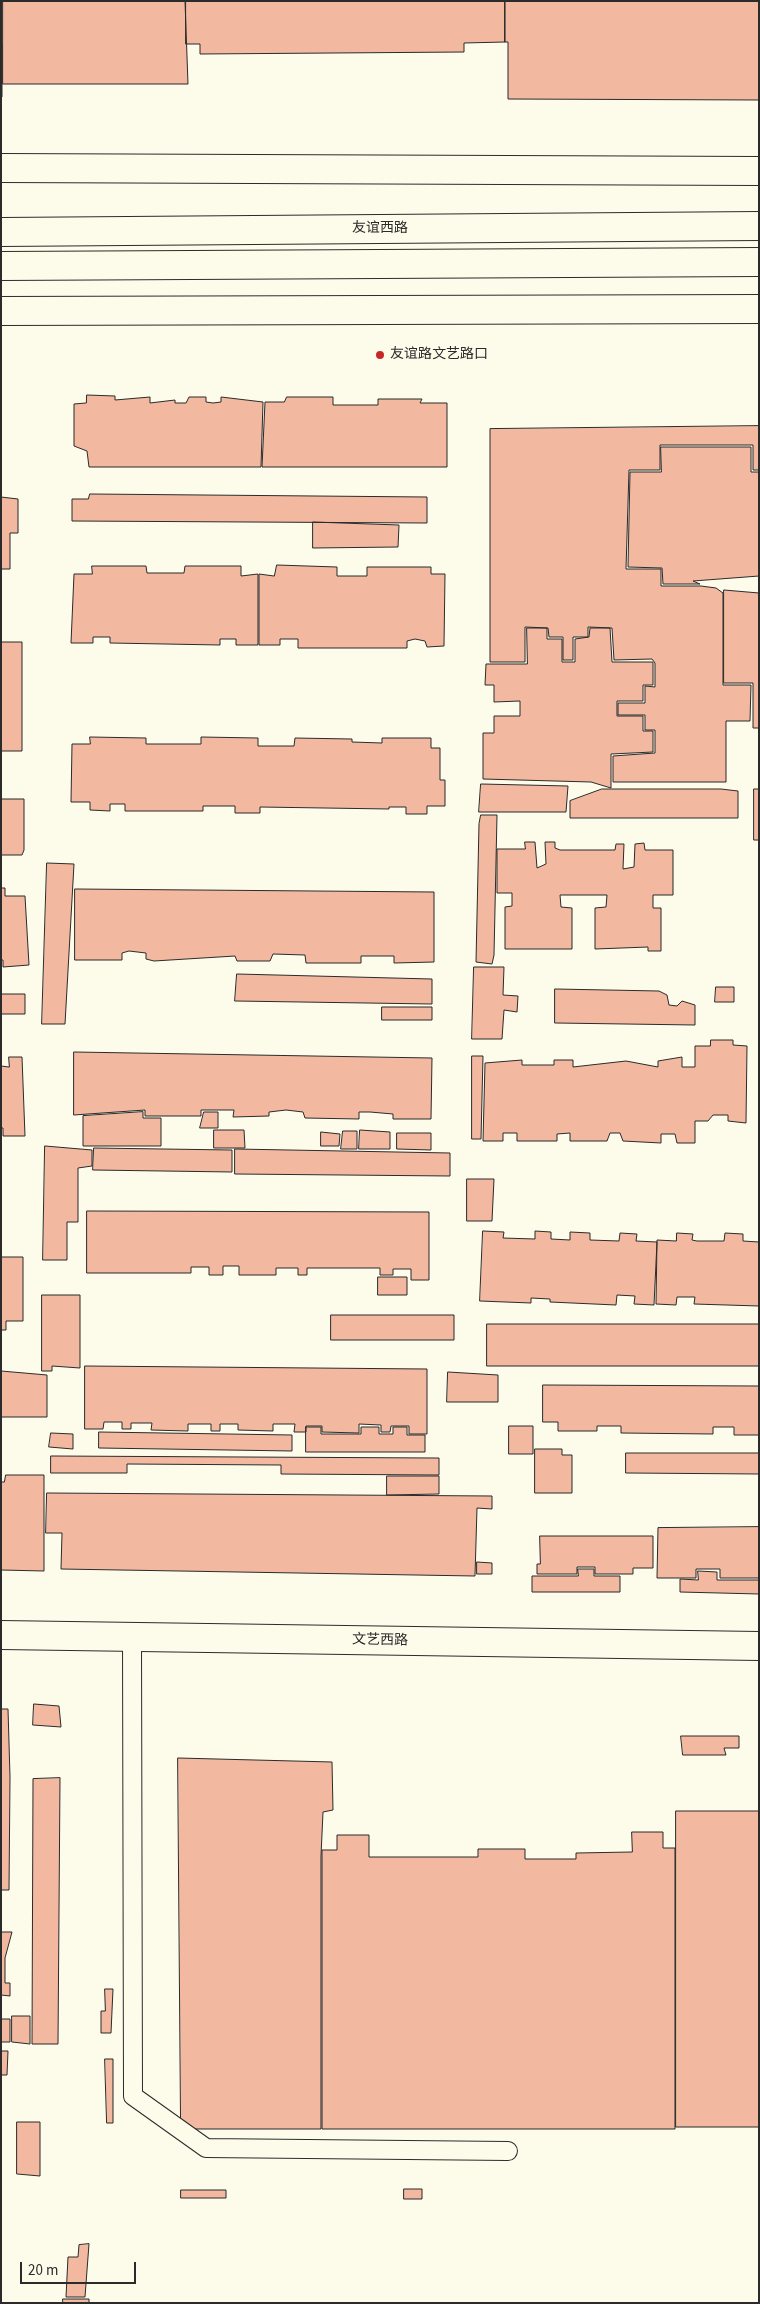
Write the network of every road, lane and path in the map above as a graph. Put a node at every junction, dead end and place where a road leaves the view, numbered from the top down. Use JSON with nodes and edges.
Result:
{"nodes":[{"id":1,"x":1,"y":168,"type":"edge"},
{"id":2,"x":759,"y":171,"type":"edge"},
{"id":3,"x":759,"y":226,"type":"edge"},
{"id":4,"x":1,"y":232,"type":"edge"},
{"id":5,"x":759,"y":262,"type":"edge"},
{"id":6,"x":1,"y":266,"type":"edge"},
{"id":7,"x":759,"y":309,"type":"edge"},
{"id":8,"x":1,"y":311,"type":"edge"},
{"id":9,"x":1,"y":1635,"type":"edge"},
{"id":10,"x":132,"y":1638,"type":"junction"},
{"id":11,"x":759,"y":1646,"type":"edge"},
{"id":12,"x":508,"y":2150,"type":"dead end"}],
"edges":[{"from":1,"to":2,"type":"street"},
{"from":3,"to":4,"type":"street","name":"友谊西路"},
{"from":5,"to":6,"type":"street"},
{"from":7,"to":8,"type":"street"},
{"from":9,"to":10,"type":"street","name":"文艺西路"},
{"from":10,"to":11,"type":"street","name":"文艺西路"},
{"from":10,"to":12,"type":"lane"}]}
